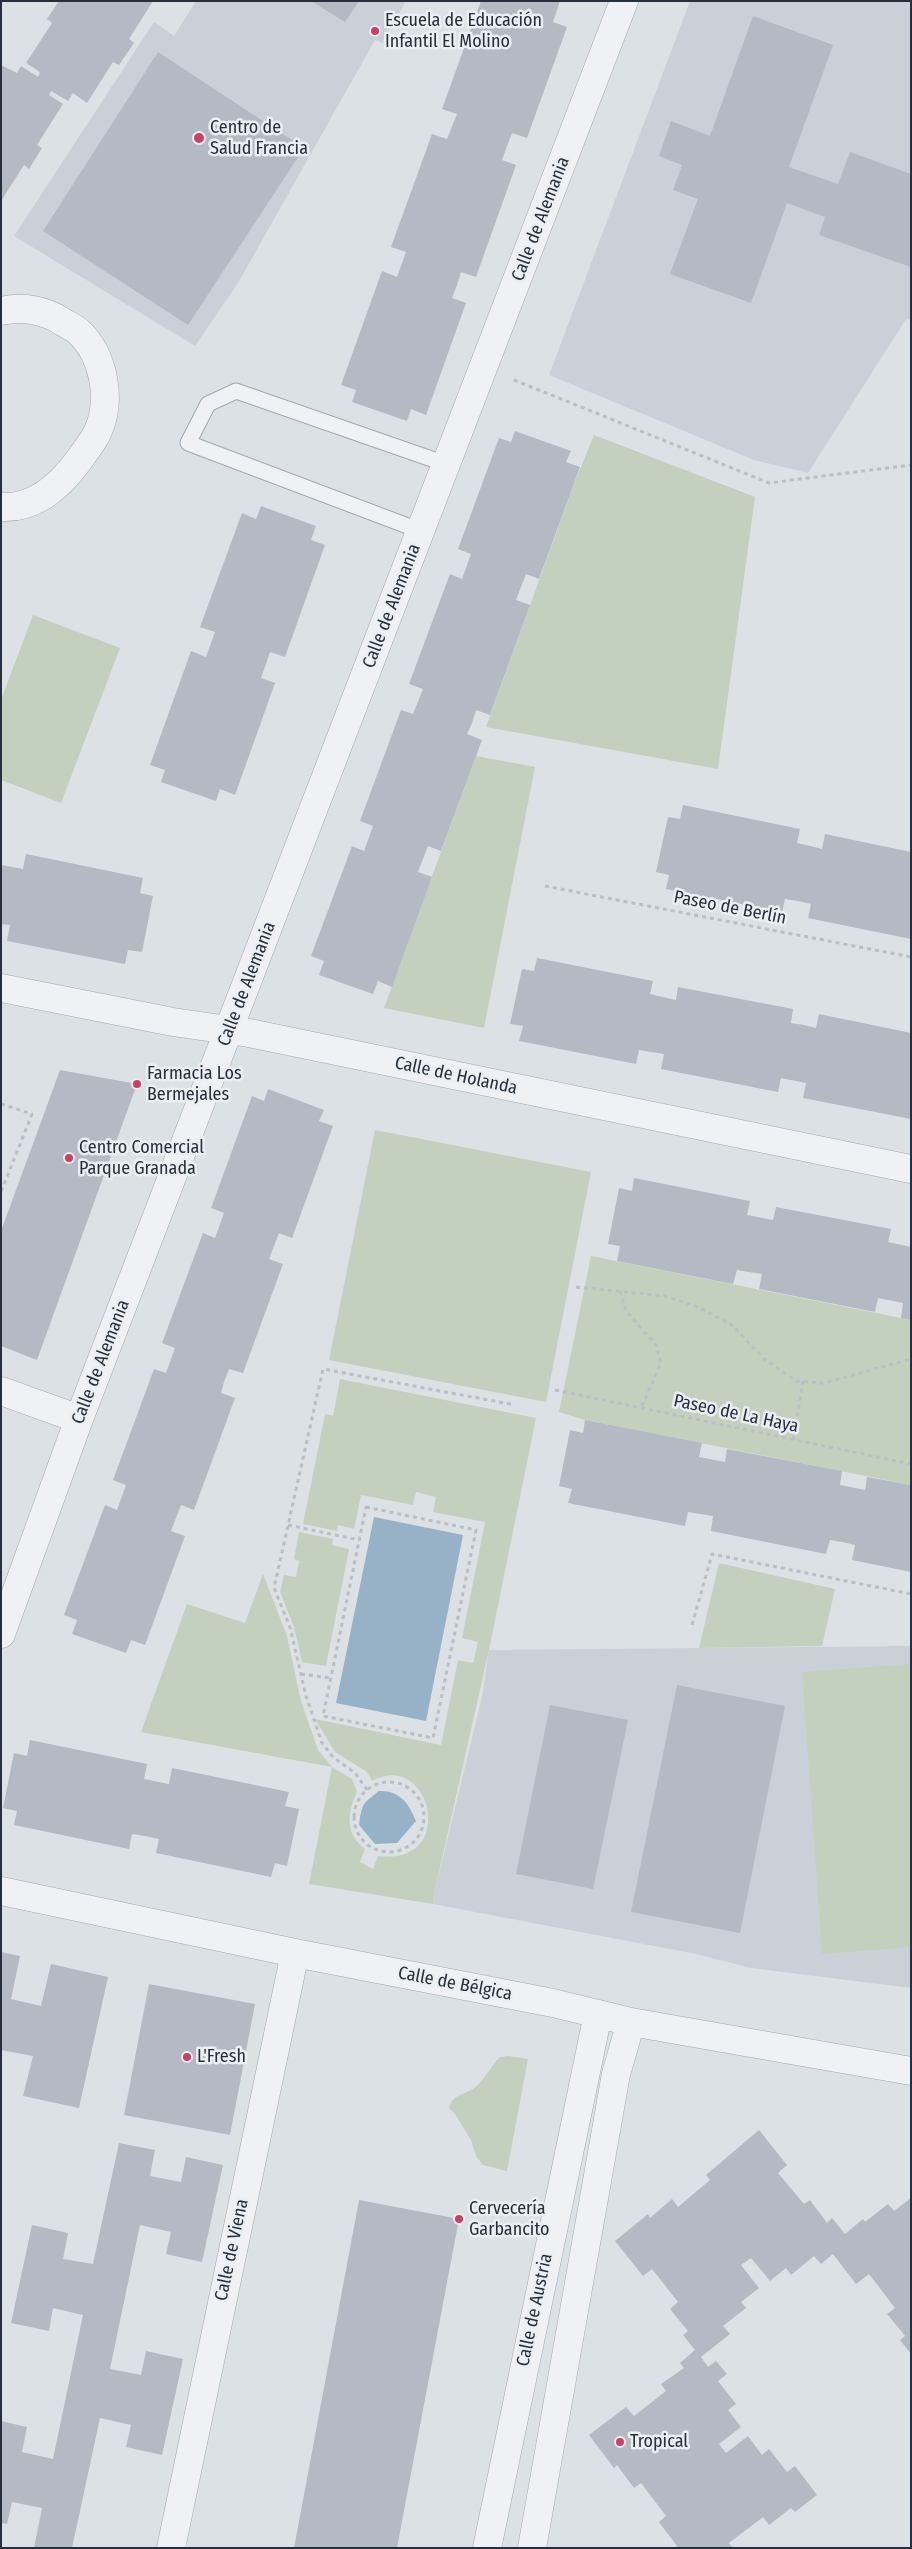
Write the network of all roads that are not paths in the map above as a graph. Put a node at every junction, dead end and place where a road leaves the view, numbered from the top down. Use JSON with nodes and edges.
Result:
{"nodes":[{"id":1,"x":624,"y":1,"type":"edge"},
{"id":2,"x":1,"y":311,"type":"edge"},
{"id":3,"x":446,"y":464,"type":"junction"},
{"id":4,"x":1,"y":506,"type":"edge"},
{"id":5,"x":421,"y":531,"type":"junction"},
{"id":6,"x":1,"y":988,"type":"edge"},
{"id":7,"x":229,"y":1030,"type":"junction"},
{"id":8,"x":911,"y":1168,"type":"edge"},
{"id":9,"x":1,"y":1391,"type":"edge"},
{"id":10,"x":79,"y":1419,"type":"junction"},
{"id":11,"x":1,"y":1634,"type":"edge"},
{"id":12,"x":1,"y":1891,"type":"edge"},
{"id":13,"x":295,"y":1953,"type":"junction"},
{"id":14,"x":598,"y":2014,"type":"junction"},
{"id":15,"x":630,"y":2022,"type":"junction"},
{"id":16,"x":911,"y":2071,"type":"edge"},
{"id":17,"x":171,"y":2548,"type":"edge"},
{"id":18,"x":487,"y":2548,"type":"edge"},
{"id":19,"x":532,"y":2548,"type":"edge"}],
"edges":[{"from":1,"to":3,"type":"street","name":"Calle de Alemania"},
{"from":2,"to":4,"type":"street"},
{"from":3,"to":5,"type":"street","name":"Calle de Alemania"},
{"from":3,"to":5,"type":"lane","name":"Calle de Alemania"},
{"from":5,"to":7,"type":"street","name":"Calle de Alemania"},
{"from":6,"to":7,"type":"street","name":"Calle de Holanda"},
{"from":7,"to":8,"type":"street","name":"Calle de Holanda"},
{"from":7,"to":10,"type":"street","name":"Calle de Alemania"},
{"from":9,"to":10,"type":"street"},
{"from":10,"to":11,"type":"street","name":"Calle de Alemania"},
{"from":12,"to":13,"type":"street","name":"Calle de Bélgica"},
{"from":13,"to":14,"type":"street","name":"Calle de Bélgica"},
{"from":13,"to":17,"type":"street","name":"Calle de Viena"},
{"from":14,"to":15,"type":"street","name":"Calle de Bélgica"},
{"from":14,"to":18,"type":"street","name":"Calle de Austria"},
{"from":15,"to":16,"type":"street","name":"Calle de Bélgica"},
{"from":15,"to":19,"type":"street"}]}
